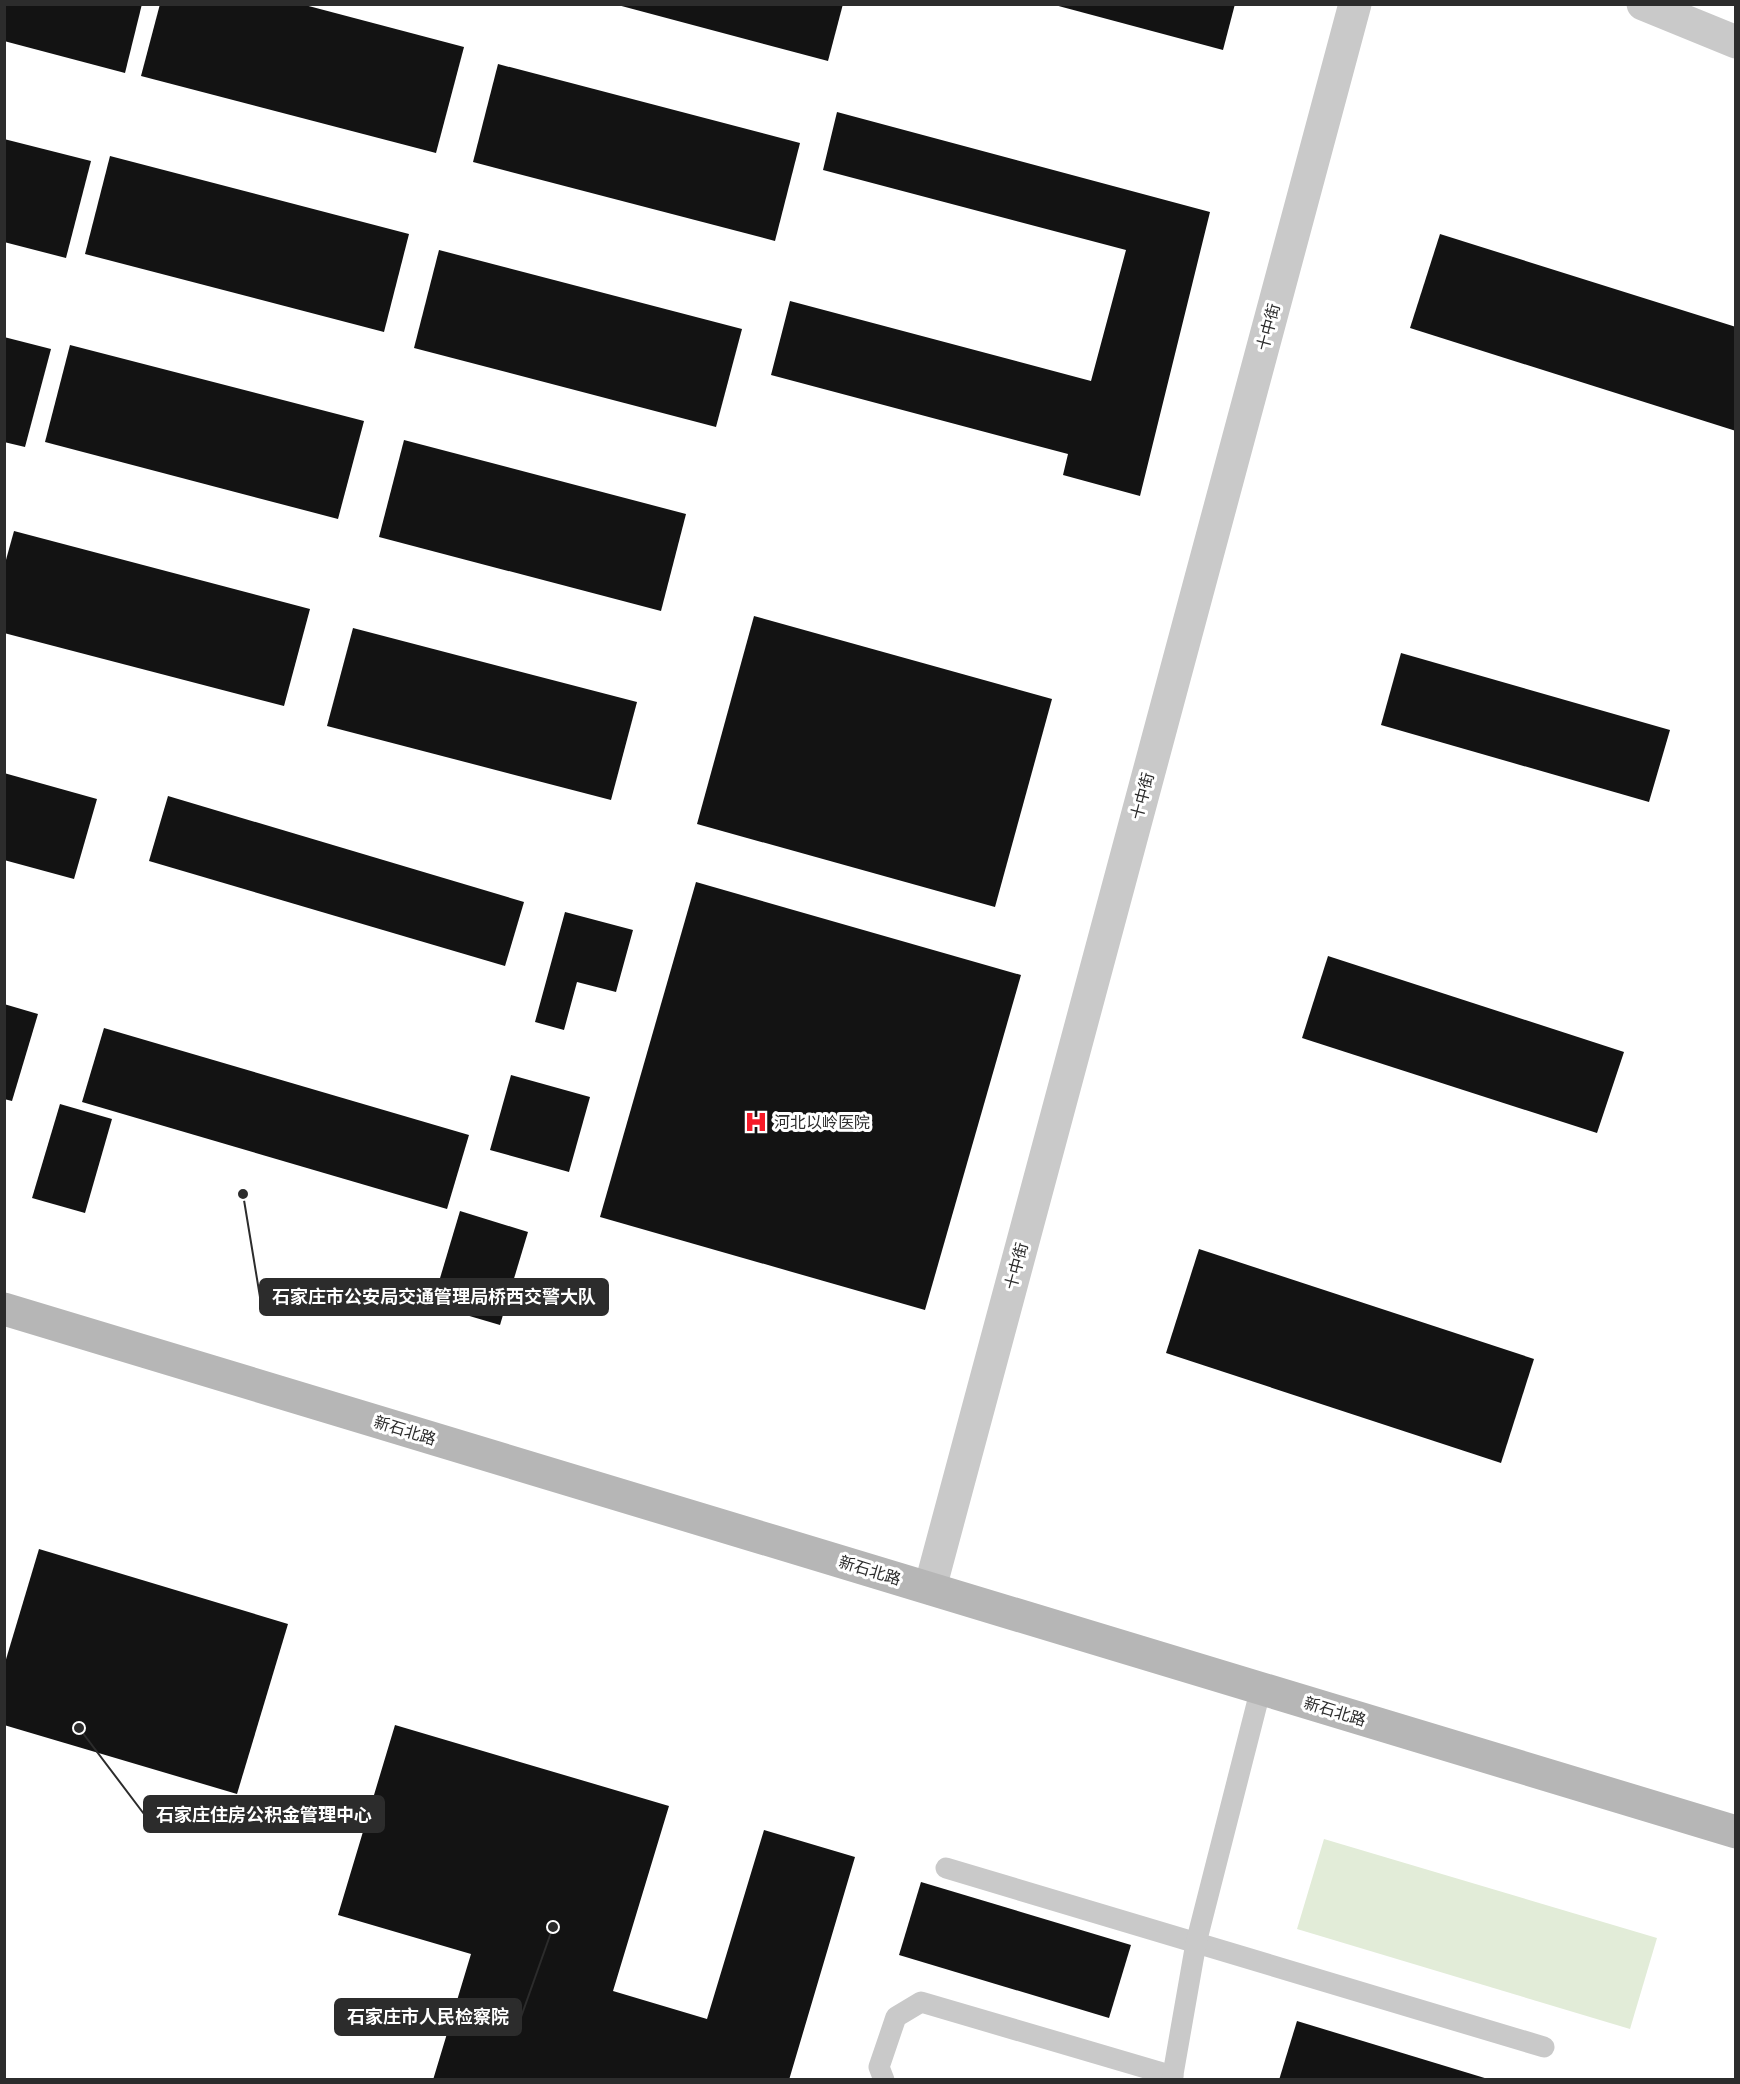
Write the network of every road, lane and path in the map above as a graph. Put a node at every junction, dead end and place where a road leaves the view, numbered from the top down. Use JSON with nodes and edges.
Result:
{"nodes":[{"id":1,"x":1355,"y":4,"type":"edge"},
{"id":2,"x":1643,"y":4,"type":"edge"},
{"id":3,"x":1736,"y":42,"type":"edge"},
{"id":4,"x":4,"y":1309,"type":"edge"},
{"id":5,"x":930,"y":1588,"type":"junction"},
{"id":6,"x":1261,"y":1688,"type":"junction"},
{"id":7,"x":1736,"y":1832,"type":"edge"},
{"id":8,"x":946,"y":1868,"type":"dead end"},
{"id":9,"x":1196,"y":1943,"type":"junction"},
{"id":10,"x":1544,"y":2047,"type":"dead end"},
{"id":11,"x":1173,"y":2078,"type":"edge"},
{"id":12,"x":884,"y":2079,"type":"edge"}],
"edges":[{"from":1,"to":5,"type":"street","name":"十中街"},
{"from":2,"to":3,"type":"street"},
{"from":4,"to":5,"type":"street","name":"新石北路"},
{"from":5,"to":6,"type":"street","name":"新石北路"},
{"from":6,"to":7,"type":"street","name":"新石北路"},
{"from":6,"to":9,"type":"lane"},
{"from":8,"to":9,"type":"lane"},
{"from":9,"to":10,"type":"lane"},
{"from":9,"to":11,"type":"lane"},
{"from":11,"to":12,"type":"lane"}]}
